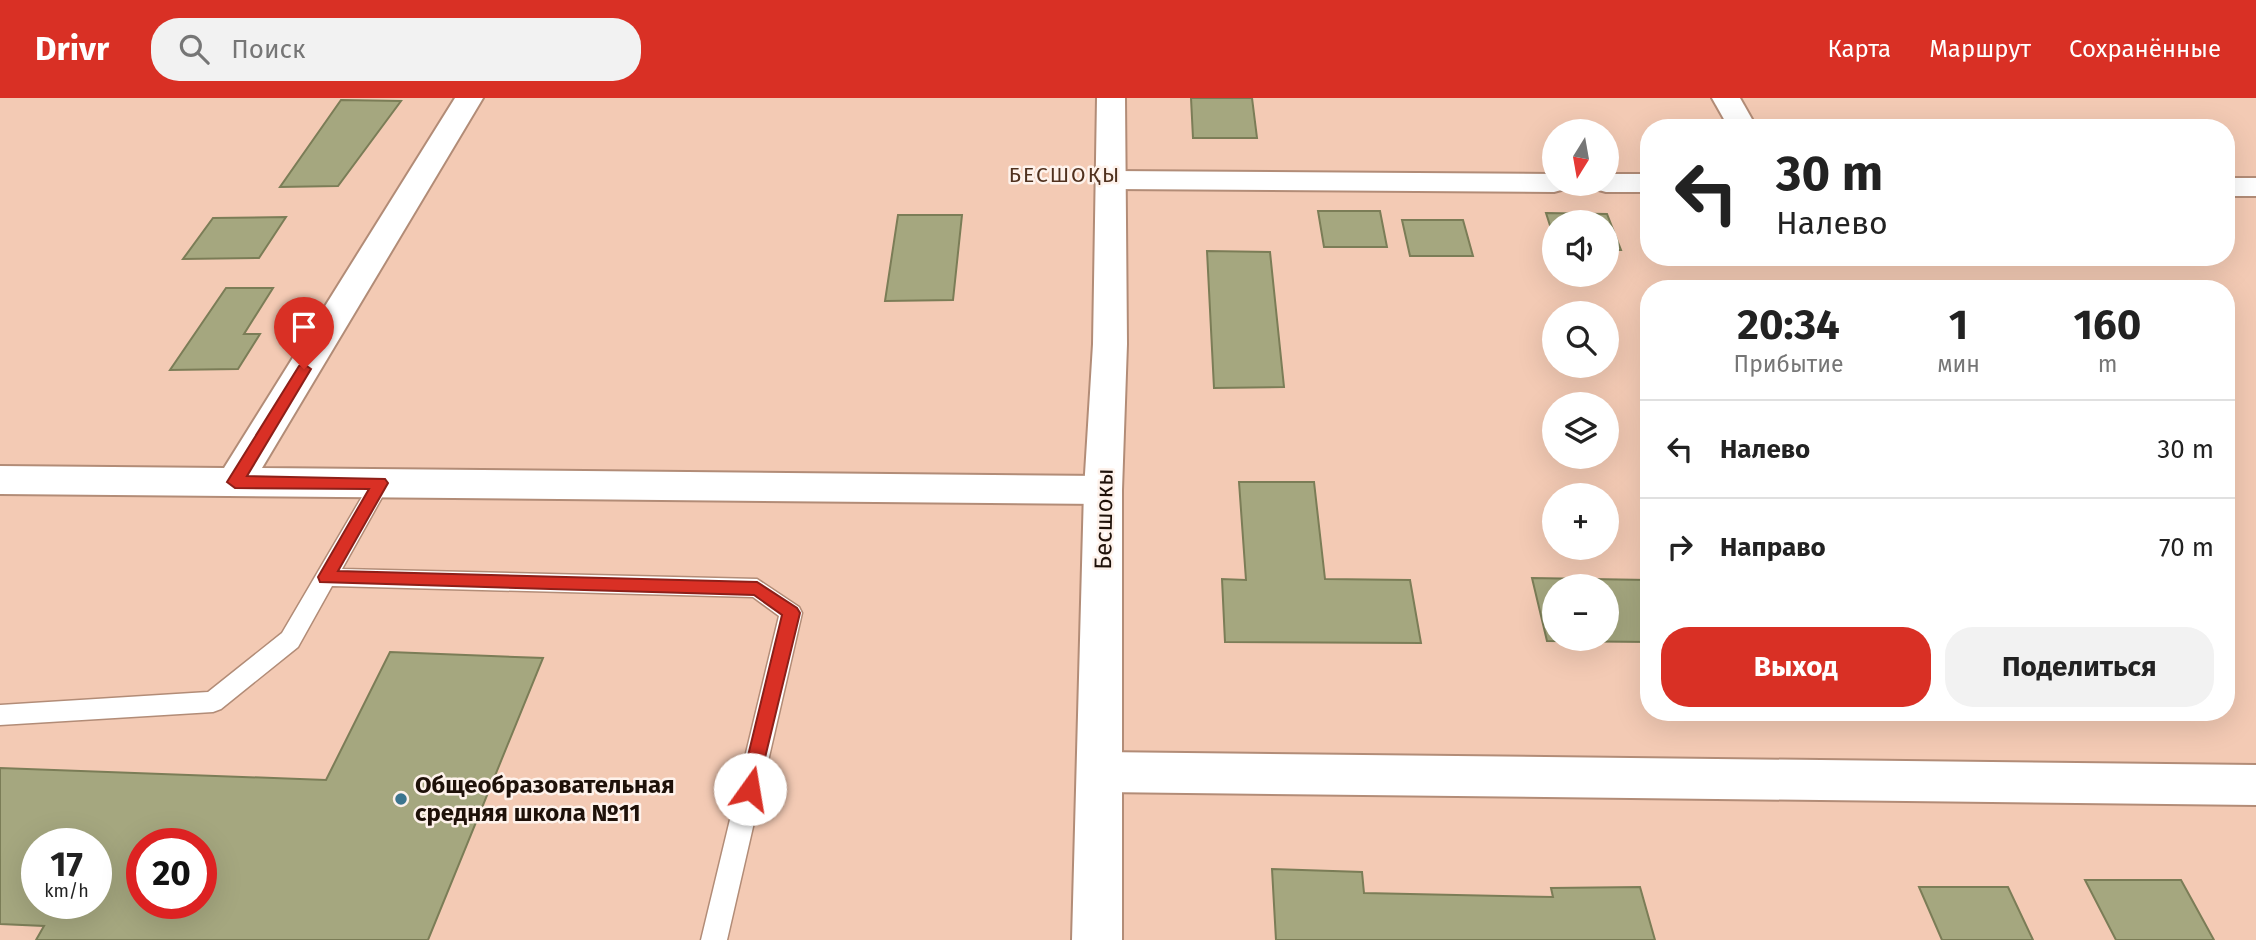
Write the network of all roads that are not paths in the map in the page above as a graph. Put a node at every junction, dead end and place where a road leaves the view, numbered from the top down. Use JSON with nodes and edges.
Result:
{"nodes":[{"id":1,"x":469,"y":98,"type":"edge"},
{"id":2,"x":1111,"y":98,"type":"edge"},
{"id":3,"x":1726,"y":98,"type":"edge"},
{"id":4,"x":1738,"y":119,"type":"edge"},
{"id":5,"x":1112,"y":180,"type":"junction"},
{"id":6,"x":1542,"y":183,"type":"edge"},
{"id":7,"x":1619,"y":183,"type":"edge"},
{"id":8,"x":1640,"y":183,"type":"edge"},
{"id":9,"x":2235,"y":187,"type":"edge"},
{"id":10,"x":2256,"y":187,"type":"edge"},
{"id":11,"x":0,"y":480,"type":"edge"},
{"id":12,"x":235,"y":482,"type":"junction"},
{"id":13,"x":380,"y":483,"type":"junction"},
{"id":14,"x":1104,"y":490,"type":"junction"},
{"id":15,"x":326,"y":577,"type":"junction"},
{"id":16,"x":0,"y":715,"type":"edge"},
{"id":17,"x":1101,"y":772,"type":"junction"},
{"id":18,"x":2256,"y":785,"type":"edge"},
{"id":19,"x":714,"y":940,"type":"edge"},
{"id":20,"x":1097,"y":940,"type":"edge"}],
"edges":[{"from":1,"to":12,"type":"street"},
{"from":2,"to":5,"type":"street","name":"Бесшокы"},
{"from":3,"to":4,"type":"street"},
{"from":5,"to":6,"type":"street"},
{"from":5,"to":14,"type":"street","name":"Бесшокы"},
{"from":7,"to":8,"type":"street"},
{"from":9,"to":10,"type":"street"},
{"from":11,"to":12,"type":"street"},
{"from":12,"to":13,"type":"street"},
{"from":13,"to":14,"type":"street"},
{"from":13,"to":15,"type":"lane"},
{"from":14,"to":17,"type":"street","name":"Бесшокы"},
{"from":15,"to":16,"type":"lane"},
{"from":15,"to":19,"type":"lane"},
{"from":17,"to":18,"type":"street"},
{"from":17,"to":20,"type":"street","name":"Бесшокы"}]}
